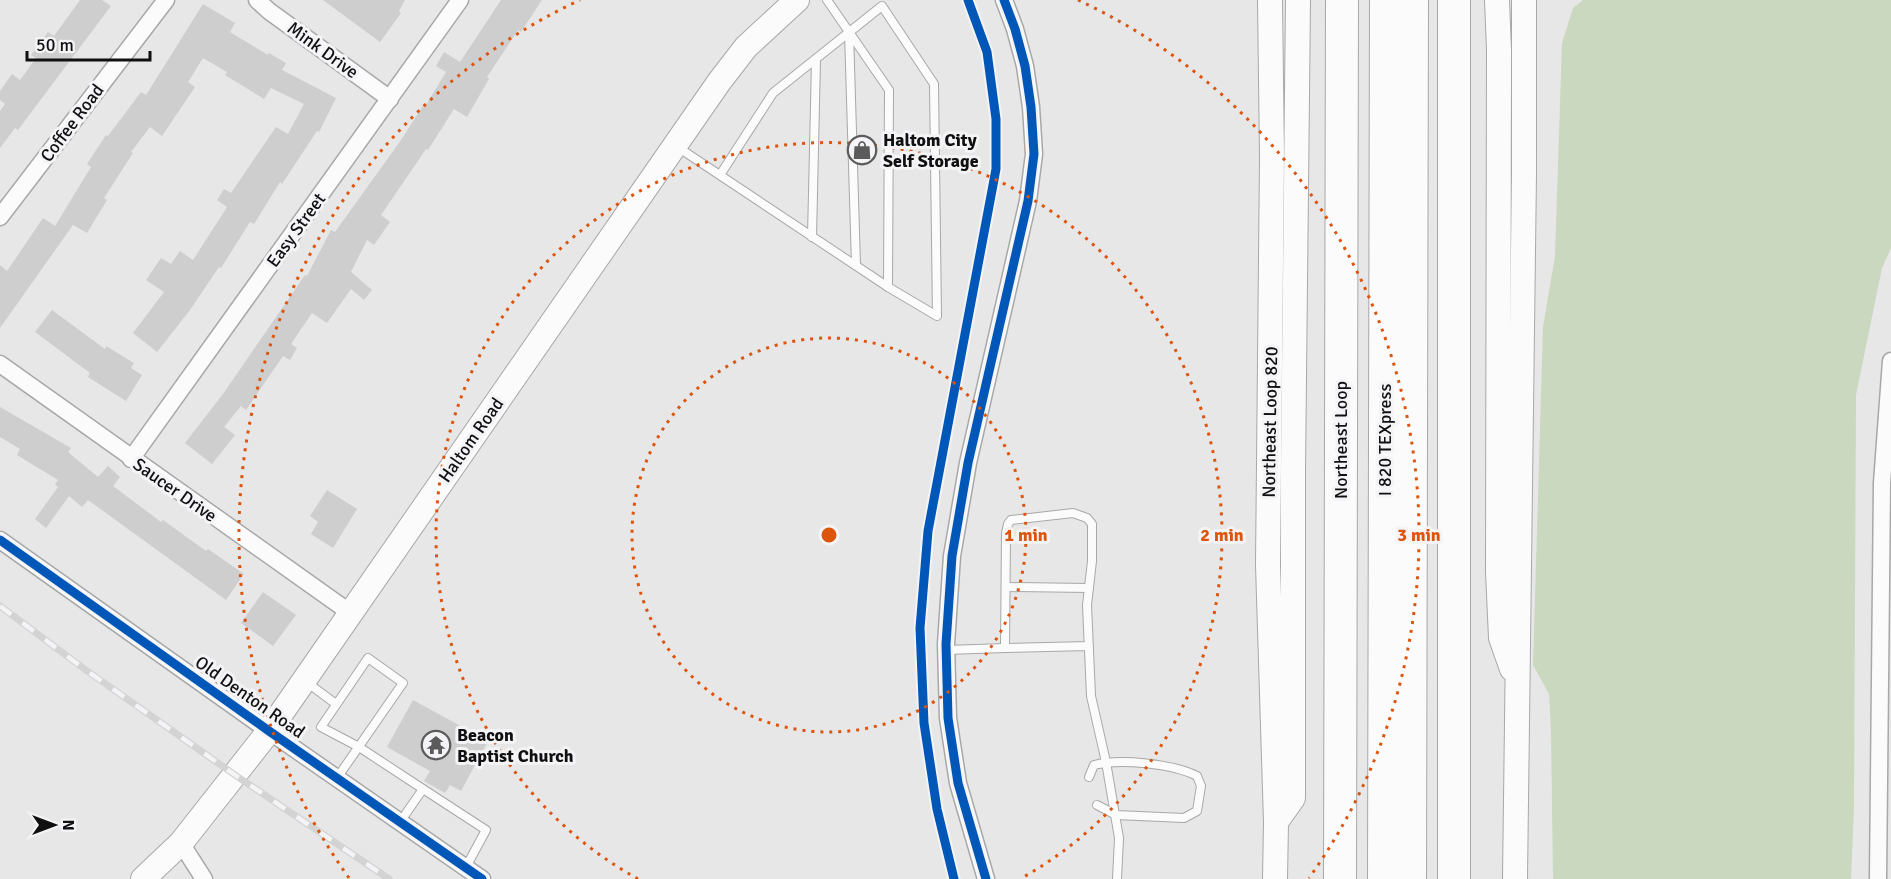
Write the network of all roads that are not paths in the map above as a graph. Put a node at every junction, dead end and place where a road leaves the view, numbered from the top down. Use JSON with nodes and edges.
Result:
{"nodes":[{"id":1,"x":166,"y":0,"type":"edge"},
{"id":2,"x":257,"y":0,"type":"edge"},
{"id":3,"x":459,"y":0,"type":"edge"},
{"id":4,"x":797,"y":0,"type":"edge"},
{"id":5,"x":827,"y":0,"type":"edge"},
{"id":6,"x":1004,"y":0,"type":"edge"},
{"id":7,"x":1270,"y":0,"type":"edge"},
{"id":8,"x":1298,"y":0,"type":"edge"},
{"id":9,"x":1342,"y":0,"type":"edge"},
{"id":10,"x":1386,"y":0,"type":"edge"},
{"id":11,"x":1412,"y":0,"type":"edge"},
{"id":12,"x":1454,"y":0,"type":"edge"},
{"id":13,"x":1497,"y":0,"type":"edge"},
{"id":14,"x":1524,"y":0,"type":"edge"},
{"id":15,"x":849,"y":31,"type":"junction"},
{"id":16,"x":816,"y":60,"type":"junction"},
{"id":17,"x":390,"y":99,"type":"junction"},
{"id":18,"x":675,"y":146,"type":"junction"},
{"id":19,"x":720,"y":175,"type":"junction"},
{"id":20,"x":0,"y":217,"type":"edge"},
{"id":21,"x":812,"y":237,"type":"junction"},
{"id":22,"x":855,"y":265,"type":"junction"},
{"id":23,"x":888,"y":287,"type":"junction"},
{"id":24,"x":1891,"y":361,"type":"edge"},
{"id":25,"x":0,"y":364,"type":"edge"},
{"id":26,"x":131,"y":459,"type":"junction"},
{"id":27,"x":0,"y":540,"type":"edge"},
{"id":28,"x":1006,"y":587,"type":"junction"},
{"id":29,"x":1089,"y":588,"type":"junction"},
{"id":30,"x":352,"y":614,"type":"junction"},
{"id":31,"x":1089,"y":646,"type":"junction"},
{"id":32,"x":1005,"y":648,"type":"junction"},
{"id":33,"x":946,"y":650,"type":"junction"},
{"id":34,"x":304,"y":680,"type":"junction"},
{"id":35,"x":1517,"y":682,"type":"junction"},
{"id":36,"x":336,"y":704,"type":"junction"},
{"id":37,"x":269,"y":731,"type":"junction"},
{"id":38,"x":359,"y":747,"type":"junction"},
{"id":39,"x":1106,"y":762,"type":"junction"},
{"id":40,"x":1089,"y":777,"type":"dead end"},
{"id":41,"x":337,"y":778,"type":"junction"},
{"id":42,"x":423,"y":789,"type":"junction"},
{"id":43,"x":1097,"y":805,"type":"dead end"},
{"id":44,"x":1116,"y":815,"type":"junction"},
{"id":45,"x":400,"y":822,"type":"junction"},
{"id":46,"x":1276,"y":822,"type":"junction"},
{"id":47,"x":181,"y":843,"type":"junction"},
{"id":48,"x":466,"y":867,"type":"junction"},
{"id":49,"x":143,"y":879,"type":"edge"},
{"id":50,"x":204,"y":879,"type":"edge"},
{"id":51,"x":482,"y":879,"type":"edge"},
{"id":52,"x":986,"y":879,"type":"edge"},
{"id":53,"x":1117,"y":879,"type":"edge"},
{"id":54,"x":1271,"y":879,"type":"edge"},
{"id":55,"x":1340,"y":879,"type":"edge"},
{"id":56,"x":1384,"y":879,"type":"edge"},
{"id":57,"x":1410,"y":879,"type":"edge"},
{"id":58,"x":1454,"y":879,"type":"edge"},
{"id":59,"x":1515,"y":879,"type":"edge"},
{"id":60,"x":1878,"y":879,"type":"edge"}],
"edges":[{"from":1,"to":20,"type":"street","name":"Coffee Road"},
{"from":2,"to":17,"type":"street","name":"Mink Drive"},
{"from":3,"to":17,"type":"street","name":"Easy Street"},
{"from":4,"to":18,"type":"main road","name":"Haltom Road"},
{"from":5,"to":15,"type":"lane"},
{"from":6,"to":33,"type":"street"},
{"from":7,"to":46,"type":"main road","name":"Northeast Loop 820"},
{"from":8,"to":46,"type":"main road"},
{"from":9,"to":55,"type":"highway","name":"Northeast Loop"},
{"from":10,"to":56,"type":"highway","name":"I 820 TEXpress"},
{"from":11,"to":57,"type":"highway","name":"I 820 TEXpress"},
{"from":12,"to":58,"type":"highway"},
{"from":13,"to":35,"type":"main road"},
{"from":14,"to":35,"type":"main road"},
{"from":15,"to":16,"type":"lane"},
{"from":15,"to":22,"type":"lane"},
{"from":15,"to":23,"type":"lane"},
{"from":15,"to":23,"type":"lane"},
{"from":16,"to":19,"type":"lane"},
{"from":16,"to":21,"type":"lane"},
{"from":17,"to":26,"type":"street","name":"Easy Street"},
{"from":18,"to":19,"type":"lane"},
{"from":18,"to":30,"type":"main road","name":"Haltom Road"},
{"from":19,"to":21,"type":"lane"},
{"from":21,"to":22,"type":"lane"},
{"from":22,"to":23,"type":"lane"},
{"from":24,"to":60,"type":"street"},
{"from":25,"to":26,"type":"street","name":"Saucer Drive"},
{"from":26,"to":30,"type":"street","name":"Saucer Drive"},
{"from":27,"to":37,"type":"street","name":"Old Denton Road"},
{"from":28,"to":29,"type":"lane"},
{"from":28,"to":29,"type":"lane"},
{"from":28,"to":32,"type":"lane"},
{"from":29,"to":31,"type":"lane"},
{"from":30,"to":34,"type":"main road","name":"Haltom Road"},
{"from":31,"to":32,"type":"lane"},
{"from":31,"to":39,"type":"lane"},
{"from":32,"to":33,"type":"lane"},
{"from":33,"to":52,"type":"street"},
{"from":34,"to":36,"type":"lane"},
{"from":34,"to":37,"type":"main road","name":"Haltom Road"},
{"from":35,"to":59,"type":"main road"},
{"from":36,"to":38,"type":"lane"},
{"from":36,"to":38,"type":"lane"},
{"from":37,"to":41,"type":"street","name":"Old Denton Road"},
{"from":37,"to":47,"type":"main road","name":"Haltom Road"},
{"from":38,"to":41,"type":"lane"},
{"from":38,"to":42,"type":"lane"},
{"from":39,"to":40,"type":"lane"},
{"from":39,"to":44,"type":"lane"},
{"from":39,"to":44,"type":"lane"},
{"from":41,"to":45,"type":"street","name":"Old Denton Road"},
{"from":42,"to":45,"type":"lane"},
{"from":42,"to":48,"type":"lane"},
{"from":43,"to":44,"type":"lane"},
{"from":44,"to":53,"type":"lane"},
{"from":45,"to":48,"type":"street","name":"Old Denton Road"},
{"from":46,"to":54,"type":"main road","name":"Northeast Loop 820"},
{"from":47,"to":49,"type":"main road","name":"Haltom Road"},
{"from":47,"to":50,"type":"street"},
{"from":48,"to":51,"type":"street","name":"Old Denton Road"}]}
